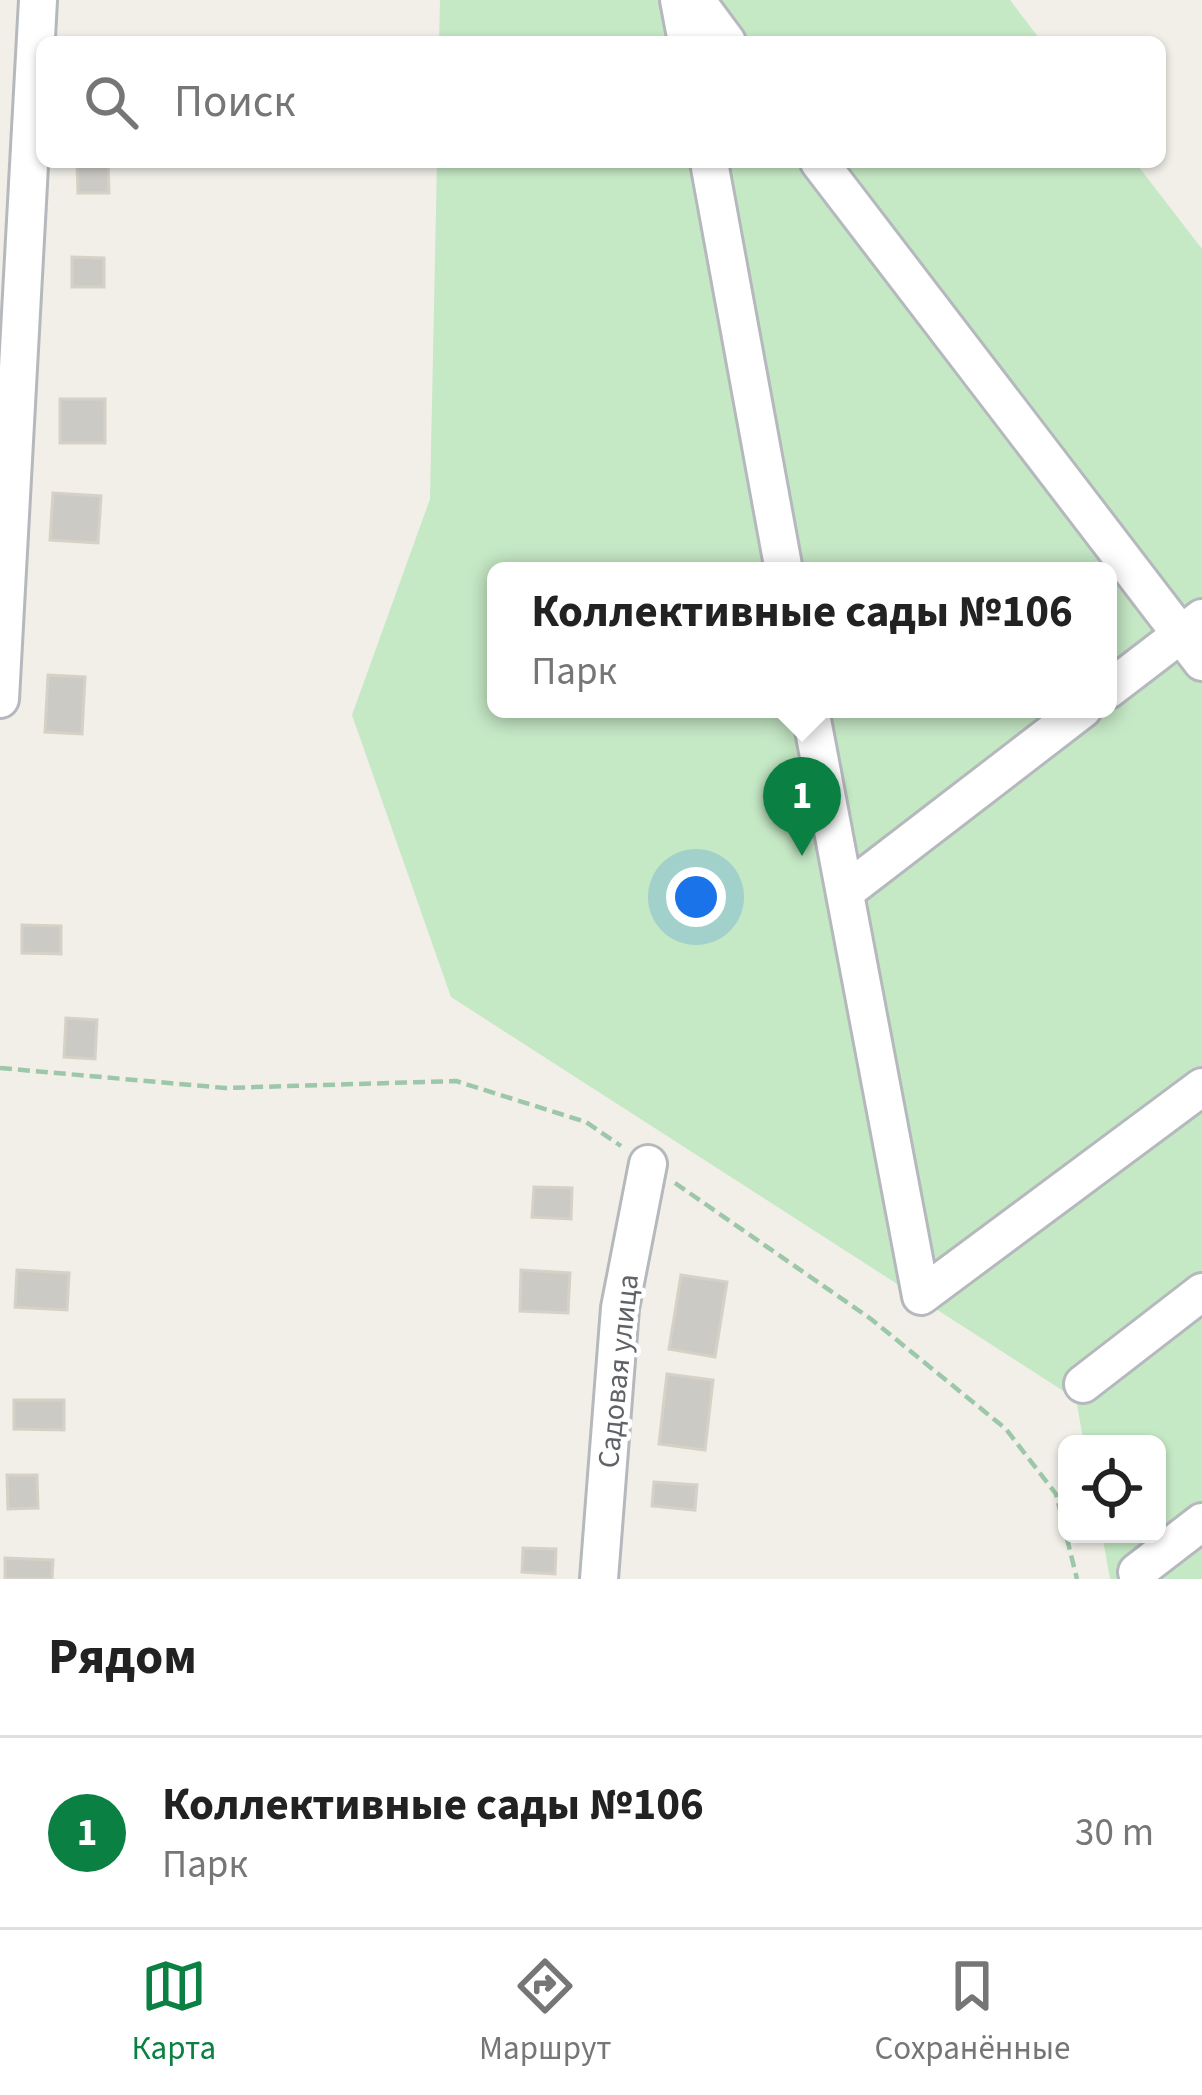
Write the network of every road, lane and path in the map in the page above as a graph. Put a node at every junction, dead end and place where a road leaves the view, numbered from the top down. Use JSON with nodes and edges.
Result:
{"nodes":[{"id":1,"x":38,"y":0,"type":"edge"},
{"id":2,"x":679,"y":0,"type":"edge"},
{"id":3,"x":696,"y":0,"type":"edge"},
{"id":4,"x":36,"y":36,"type":"edge"},
{"id":5,"x":686,"y":36,"type":"edge"},
{"id":6,"x":723,"y":36,"type":"edge"},
{"id":7,"x":36,"y":37,"type":"edge"},
{"id":8,"x":710,"y":168,"type":"edge"},
{"id":9,"x":824,"y":168,"type":"edge"},
{"id":10,"x":782,"y":562,"type":"edge"},
{"id":11,"x":1195,"y":638,"type":"edge"},
{"id":12,"x":1117,"y":685,"type":"edge"},
{"id":13,"x":0,"y":699,"type":"edge"},
{"id":14,"x":812,"y":718,"type":"edge"},
{"id":15,"x":1071,"y":718,"type":"edge"},
{"id":16,"x":845,"y":892,"type":"junction"},
{"id":17,"x":0,"y":1068,"type":"edge"},
{"id":18,"x":1202,"y":1087,"type":"edge"},
{"id":19,"x":648,"y":1165,"type":"junction"},
{"id":20,"x":1202,"y":1292,"type":"edge"},
{"id":21,"x":1083,"y":1384,"type":"dead end"},
{"id":22,"x":1202,"y":1522,"type":"edge"},
{"id":23,"x":1137,"y":1572,"type":"dead end"},
{"id":24,"x":599,"y":1579,"type":"edge"},
{"id":25,"x":1077,"y":1579,"type":"edge"}],
"edges":[{"from":1,"to":4,"type":"street"},
{"from":2,"to":5,"type":"street"},
{"from":3,"to":6,"type":"street"},
{"from":7,"to":13,"type":"street"},
{"from":8,"to":10,"type":"street"},
{"from":9,"to":11,"type":"street"},
{"from":11,"to":12,"type":"street"},
{"from":14,"to":16,"type":"street"},
{"from":15,"to":16,"type":"street"},
{"from":16,"to":18,"type":"street"},
{"from":17,"to":19,"type":"path"},
{"from":19,"to":24,"type":"street","name":"Садовая улица"},
{"from":19,"to":25,"type":"path"},
{"from":20,"to":21,"type":"street"},
{"from":22,"to":23,"type":"street"}]}
